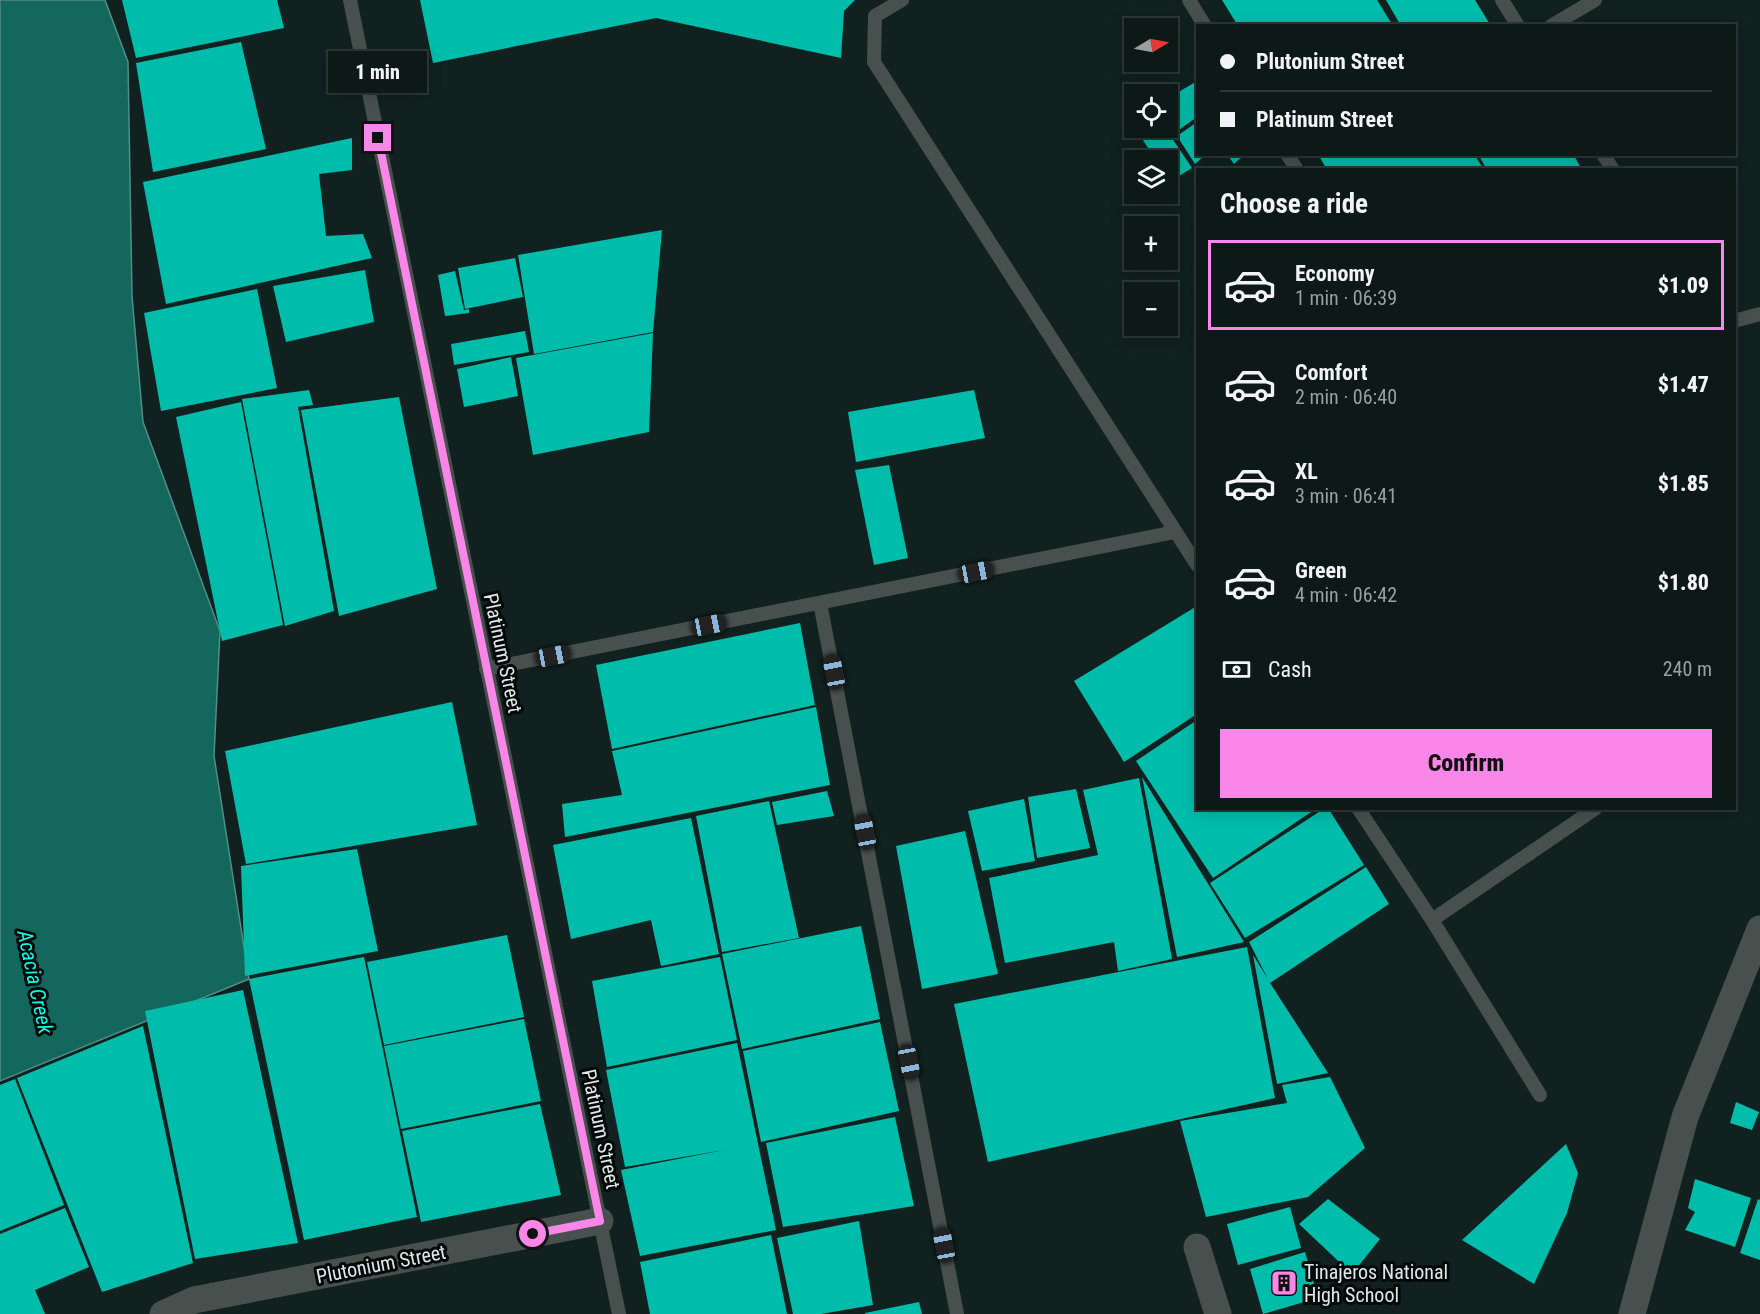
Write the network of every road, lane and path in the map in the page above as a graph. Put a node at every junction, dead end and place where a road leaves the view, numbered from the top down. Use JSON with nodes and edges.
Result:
{"nodes":[{"id":1,"x":350,"y":0,"type":"edge"},
{"id":2,"x":902,"y":0,"type":"edge"},
{"id":3,"x":1188,"y":0,"type":"edge"},
{"id":4,"x":1502,"y":0,"type":"edge"},
{"id":5,"x":1595,"y":0,"type":"edge"},
{"id":6,"x":1204,"y":24,"type":"edge"},
{"id":7,"x":1517,"y":24,"type":"edge"},
{"id":8,"x":1554,"y":24,"type":"edge"},
{"id":9,"x":1760,"y":314,"type":"edge"},
{"id":10,"x":1736,"y":320,"type":"edge"},
{"id":11,"x":1175,"y":532,"type":"junction"},
{"id":12,"x":1196,"y":564,"type":"edge"},
{"id":13,"x":820,"y":603,"type":"junction"},
{"id":14,"x":486,"y":669,"type":"junction"},
{"id":15,"x":1359,"y":810,"type":"edge"},
{"id":16,"x":1593,"y":810,"type":"edge"},
{"id":17,"x":1432,"y":920,"type":"junction"},
{"id":18,"x":1760,"y":929,"type":"edge"},
{"id":19,"x":1540,"y":1095,"type":"dead end"},
{"id":20,"x":600,"y":1221,"type":"junction"},
{"id":21,"x":1197,"y":1247,"type":"dead end"},
{"id":22,"x":163,"y":1314,"type":"edge"},
{"id":23,"x":619,"y":1314,"type":"edge"},
{"id":24,"x":957,"y":1314,"type":"edge"},
{"id":25,"x":1218,"y":1314,"type":"edge"},
{"id":26,"x":1632,"y":1314,"type":"edge"}],
"edges":[{"from":1,"to":14,"type":"lane","name":"Platinum Street"},
{"from":2,"to":11,"type":"lane"},
{"from":3,"to":6,"type":"lane"},
{"from":4,"to":7,"type":"lane"},
{"from":5,"to":8,"type":"lane"},
{"from":9,"to":10,"type":"lane"},
{"from":11,"to":12,"type":"lane"},
{"from":11,"to":13,"type":"lane"},
{"from":13,"to":14,"type":"lane"},
{"from":13,"to":24,"type":"lane"},
{"from":14,"to":20,"type":"lane","name":"Platinum Street"},
{"from":15,"to":17,"type":"lane"},
{"from":16,"to":17,"type":"lane"},
{"from":17,"to":19,"type":"lane"},
{"from":18,"to":26,"type":"street"},
{"from":20,"to":22,"type":"street","name":"Plutonium Street"},
{"from":20,"to":23,"type":"lane","name":"Platinum Street"},
{"from":21,"to":25,"type":"street"}]}
